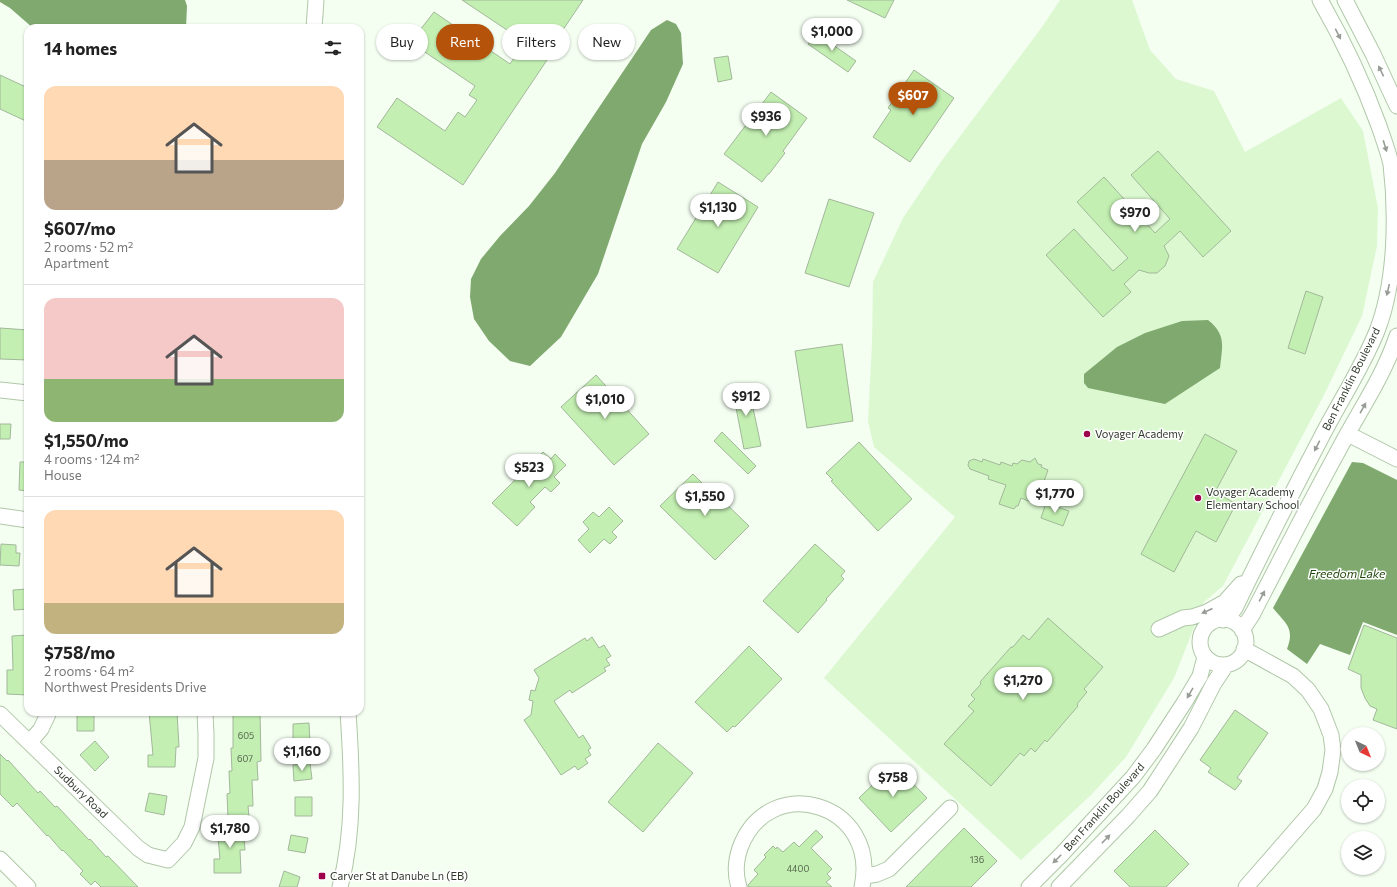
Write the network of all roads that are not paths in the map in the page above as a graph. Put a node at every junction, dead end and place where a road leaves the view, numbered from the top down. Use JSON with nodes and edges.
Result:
{"nodes":[{"id":1,"x":316,"y":0,"type":"edge"},
{"id":2,"x":1320,"y":0,"type":"edge"},
{"id":3,"x":1345,"y":0,"type":"edge"},
{"id":4,"x":314,"y":24,"type":"edge"},
{"id":5,"x":1397,"y":106,"type":"edge"},
{"id":6,"x":1396,"y":182,"type":"edge"},
{"id":7,"x":1397,"y":336,"type":"edge"},
{"id":8,"x":0,"y":390,"type":"edge"},
{"id":9,"x":24,"y":393,"type":"edge"},
{"id":10,"x":1348,"y":434,"type":"junction"},
{"id":11,"x":1397,"y":459,"type":"edge"},
{"id":12,"x":0,"y":516,"type":"edge"},
{"id":13,"x":24,"y":519,"type":"edge"},
{"id":14,"x":1255,"y":566,"type":"junction"},
{"id":15,"x":1223,"y":620,"type":"junction"},
{"id":16,"x":1159,"y":629,"type":"dead end"},
{"id":17,"x":1242,"y":630,"type":"junction"},
{"id":18,"x":1244,"y":649,"type":"junction"},
{"id":19,"x":1205,"y":657,"type":"junction"},
{"id":20,"x":1226,"y":665,"type":"junction"},
{"id":21,"x":0,"y":714,"type":"edge"},
{"id":22,"x":47,"y":716,"type":"edge"},
{"id":23,"x":205,"y":716,"type":"edge"},
{"id":24,"x":348,"y":716,"type":"edge"},
{"id":25,"x":30,"y":742,"type":"junction"},
{"id":26,"x":950,"y":808,"type":"dead end"},
{"id":27,"x":0,"y":859,"type":"edge"},
{"id":28,"x":864,"y":881,"type":"edge"},
{"id":29,"x":28,"y":887,"type":"edge"},
{"id":30,"x":340,"y":887,"type":"edge"},
{"id":31,"x":739,"y":887,"type":"edge"},
{"id":32,"x":1029,"y":887,"type":"edge"},
{"id":33,"x":1059,"y":887,"type":"edge"},
{"id":34,"x":1246,"y":887,"type":"edge"}],
"edges":[{"from":1,"to":4,"type":"street"},
{"from":2,"to":6,"type":"street","name":"Ben Franklin Boulevard","one_way":true},
{"from":5,"to":3,"type":"street","one_way":true},
{"from":6,"to":14,"type":"street","name":"Ben Franklin Boulevard","one_way":true},
{"from":10,"to":7,"type":"street","name":"Ben Franklin Boulevard","one_way":true},
{"from":8,"to":9,"type":"street"},
{"from":10,"to":11,"type":"street"},
{"from":17,"to":10,"type":"street","name":"Ben Franklin Boulevard","one_way":true},
{"from":12,"to":13,"type":"street"},
{"from":14,"to":15,"type":"street","name":"Ben Franklin Boulevard"},
{"from":14,"to":16,"type":"street","name":"Ben Franklin Boulevard","one_way":true},
{"from":15,"to":17,"type":"street"},
{"from":15,"to":19,"type":"street"},
{"from":17,"to":18,"type":"street"},
{"from":18,"to":20,"type":"street"},
{"from":18,"to":34,"type":"street"},
{"from":19,"to":20,"type":"street"},
{"from":19,"to":32,"type":"street","name":"Ben Franklin Boulevard","one_way":true},
{"from":33,"to":20,"type":"street","name":"Ben Franklin Boulevard","one_way":true},
{"from":21,"to":25,"type":"street","name":"Sudbury Road"},
{"from":22,"to":25,"type":"street"},
{"from":23,"to":25,"type":"street","name":"Sudbury Road"},
{"from":24,"to":30,"type":"street"},
{"from":26,"to":28,"type":"street"},
{"from":27,"to":29,"type":"street"},
{"from":28,"to":31,"type":"street"}]}
